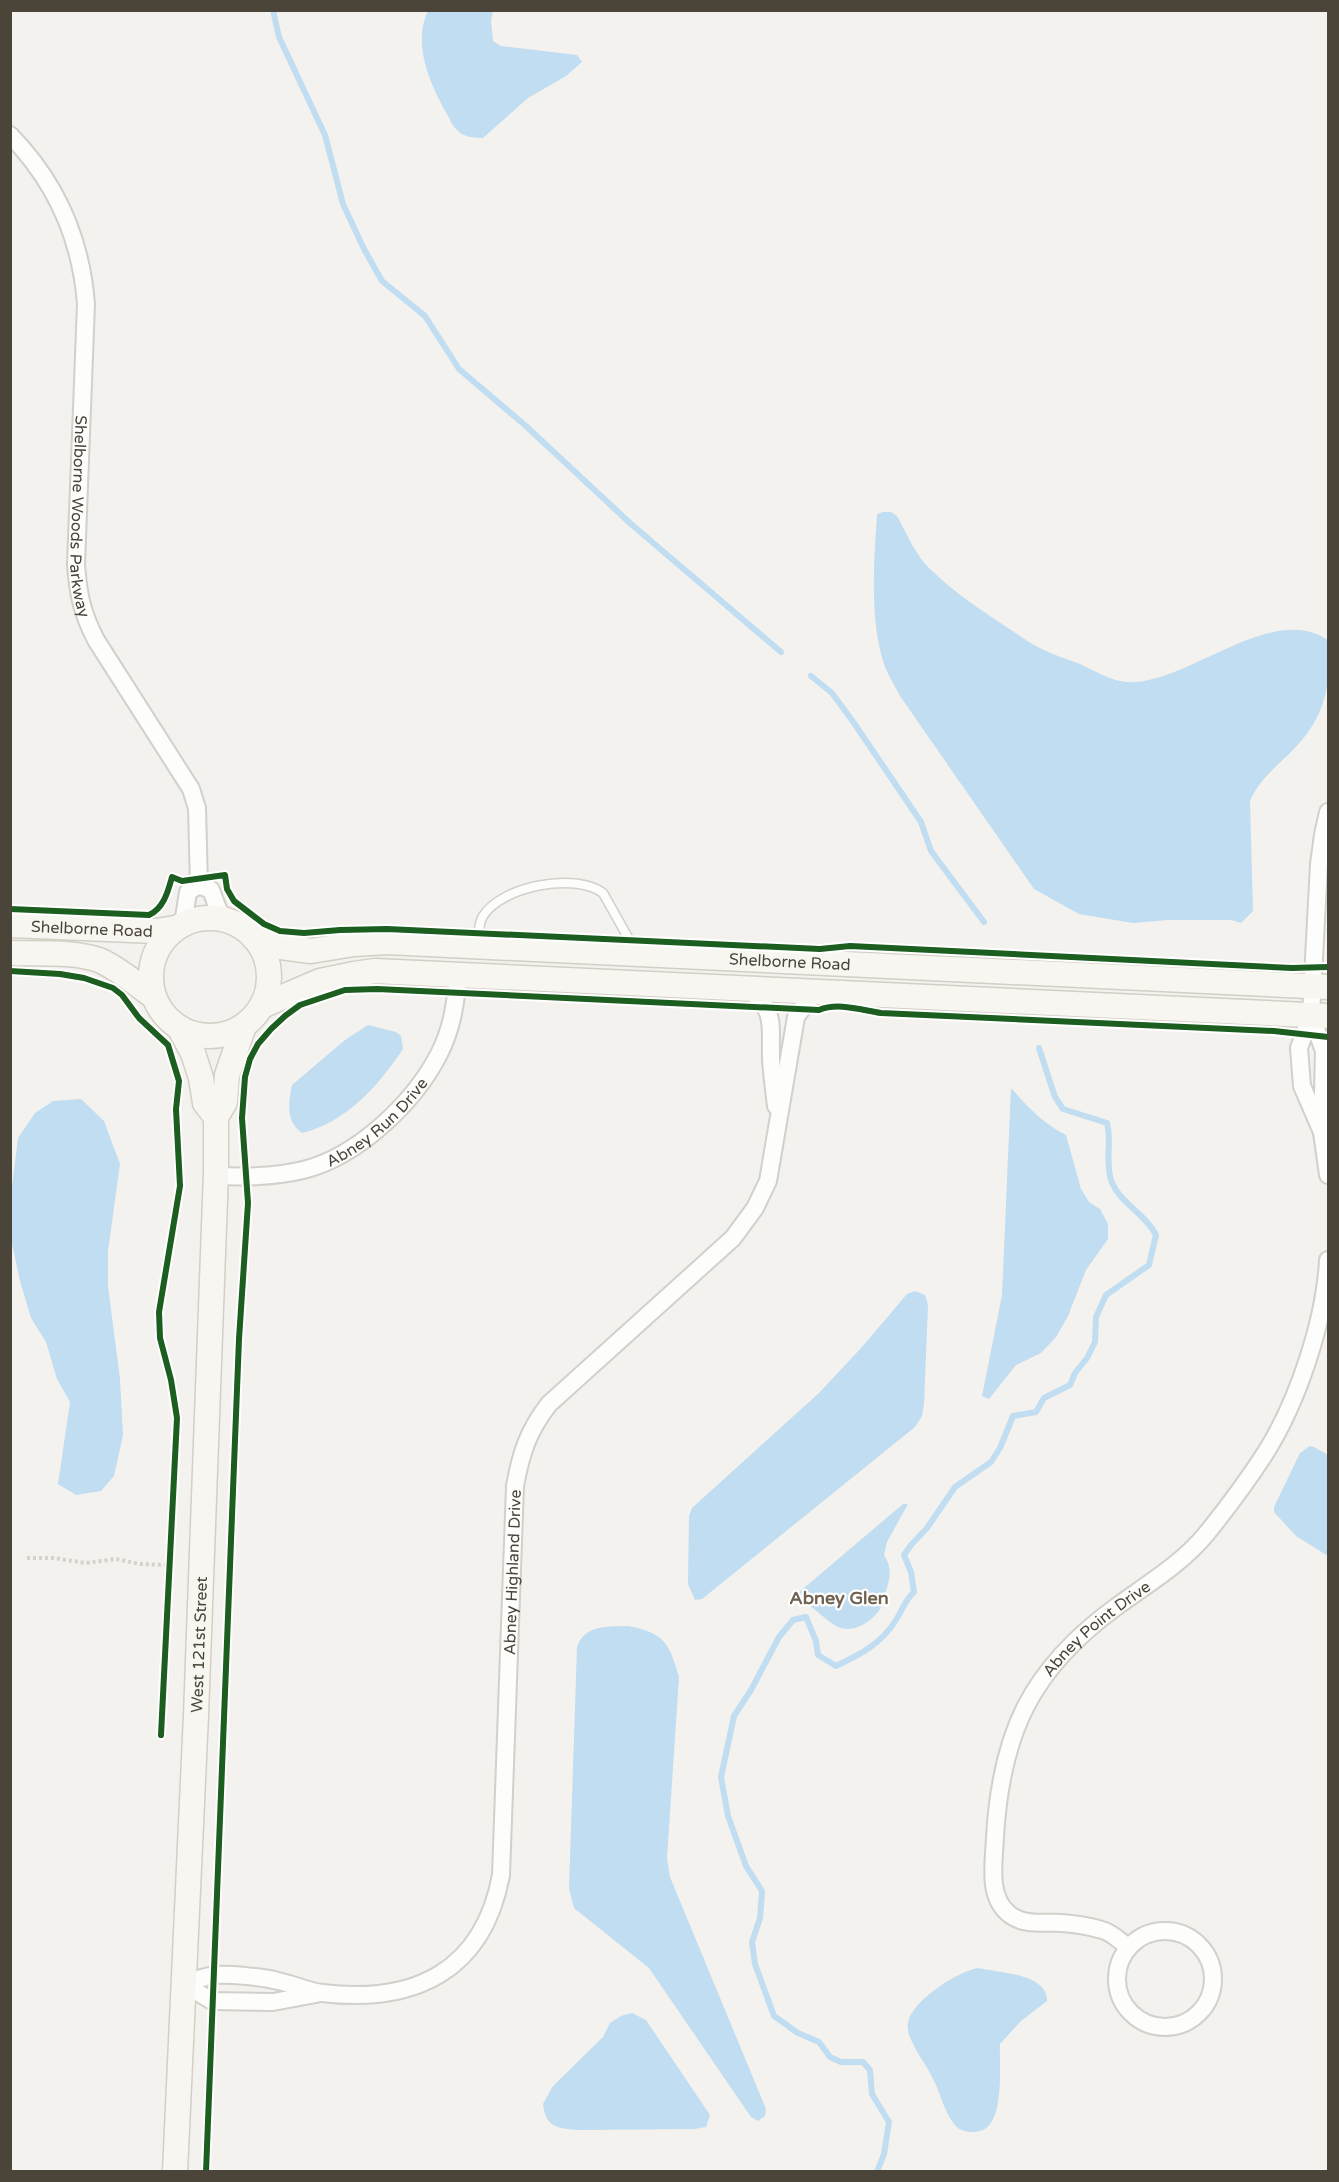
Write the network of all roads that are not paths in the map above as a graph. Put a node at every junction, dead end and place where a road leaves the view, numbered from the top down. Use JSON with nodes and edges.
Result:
{"nodes":[{"id":1,"x":10,"y":135,"type":"edge"},
{"id":2,"x":1329,"y":812,"type":"edge"},
{"id":3,"x":199,"y":885,"type":"junction"},
{"id":4,"x":225,"y":920,"type":"junction"},
{"id":5,"x":10,"y":925,"type":"edge"},
{"id":6,"x":179,"y":926,"type":"junction"},
{"id":7,"x":253,"y":937,"type":"junction"},
{"id":8,"x":480,"y":946,"type":"junction"},
{"id":9,"x":10,"y":953,"type":"edge"},
{"id":10,"x":637,"y":954,"type":"junction"},
{"id":11,"x":458,"y":974,"type":"junction"},
{"id":12,"x":745,"y":987,"type":"junction"},
{"id":13,"x":823,"y":992,"type":"junction"},
{"id":14,"x":153,"y":996,"type":"junction"},
{"id":15,"x":1318,"y":1000,"type":"edge"},
{"id":16,"x":262,"y":1006,"type":"junction"},
{"id":17,"x":244,"y":1026,"type":"junction"},
{"id":18,"x":180,"y":1029,"type":"junction"},
{"id":19,"x":216,"y":1117,"type":"junction"},
{"id":20,"x":778,"y":1128,"type":"junction"},
{"id":21,"x":1322,"y":1132,"type":"junction"},
{"id":22,"x":1329,"y":1175,"type":"edge"},
{"id":23,"x":216,"y":1176,"type":"junction"},
{"id":24,"x":1329,"y":1260,"type":"edge"},
{"id":25,"x":1128,"y":1947,"type":"junction"},
{"id":26,"x":184,"y":1984,"type":"junction"},
{"id":27,"x":320,"y":1993,"type":"junction"},
{"id":28,"x":176,"y":2172,"type":"edge"}],
"edges":[{"from":1,"to":3,"type":"street","name":"Shelborne Woods Parkway"},
{"from":2,"to":15,"type":"street"},
{"from":3,"to":4,"type":"street"},
{"from":3,"to":6,"type":"street"},
{"from":4,"to":6,"type":"street"},
{"from":4,"to":7,"type":"street"},
{"from":5,"to":6,"type":"street","name":"Shelborne Road"},
{"from":6,"to":14,"type":"street"},
{"from":7,"to":8,"type":"street","name":"Shelborne Road"},
{"from":7,"to":16,"type":"street"},
{"from":8,"to":10,"type":"street","name":"Shelborne Road"},
{"from":8,"to":10,"type":"lane"},
{"from":9,"to":14,"type":"street","name":"Shelborne Road"},
{"from":10,"to":15,"type":"street","name":"Shelborne Road"},
{"from":11,"to":12,"type":"street","name":"Shelborne Road"},
{"from":11,"to":16,"type":"street","name":"Shelborne Road"},
{"from":11,"to":23,"type":"street","name":"Abney Run Drive"},
{"from":12,"to":13,"type":"street","name":"Shelborne Road"},
{"from":12,"to":20,"type":"street","name":"Abney Highland Drive"},
{"from":13,"to":15,"type":"street","name":"Shelborne Road"},
{"from":13,"to":20,"type":"street","name":"Abney Highland Drive"},
{"from":14,"to":18,"type":"street"},
{"from":15,"to":21,"type":"street"},
{"from":15,"to":21,"type":"street"},
{"from":16,"to":17,"type":"street"},
{"from":17,"to":18,"type":"street"},
{"from":17,"to":19,"type":"street","name":"West 121st Street"},
{"from":18,"to":19,"type":"street","name":"West 121st Street"},
{"from":19,"to":23,"type":"street","name":"West 121st Street"},
{"from":20,"to":27,"type":"street","name":"Abney Highland Drive"},
{"from":21,"to":22,"type":"street"},
{"from":23,"to":26,"type":"street","name":"West 121st Street"},
{"from":24,"to":25,"type":"street","name":"Abney Point Drive"},
{"from":25,"to":25,"type":"street"},
{"from":26,"to":27,"type":"street","name":"Abney Highland Drive"},
{"from":26,"to":27,"type":"street","name":"Abney Highland Drive"},
{"from":26,"to":28,"type":"street","name":"West 121st Street"}]}
